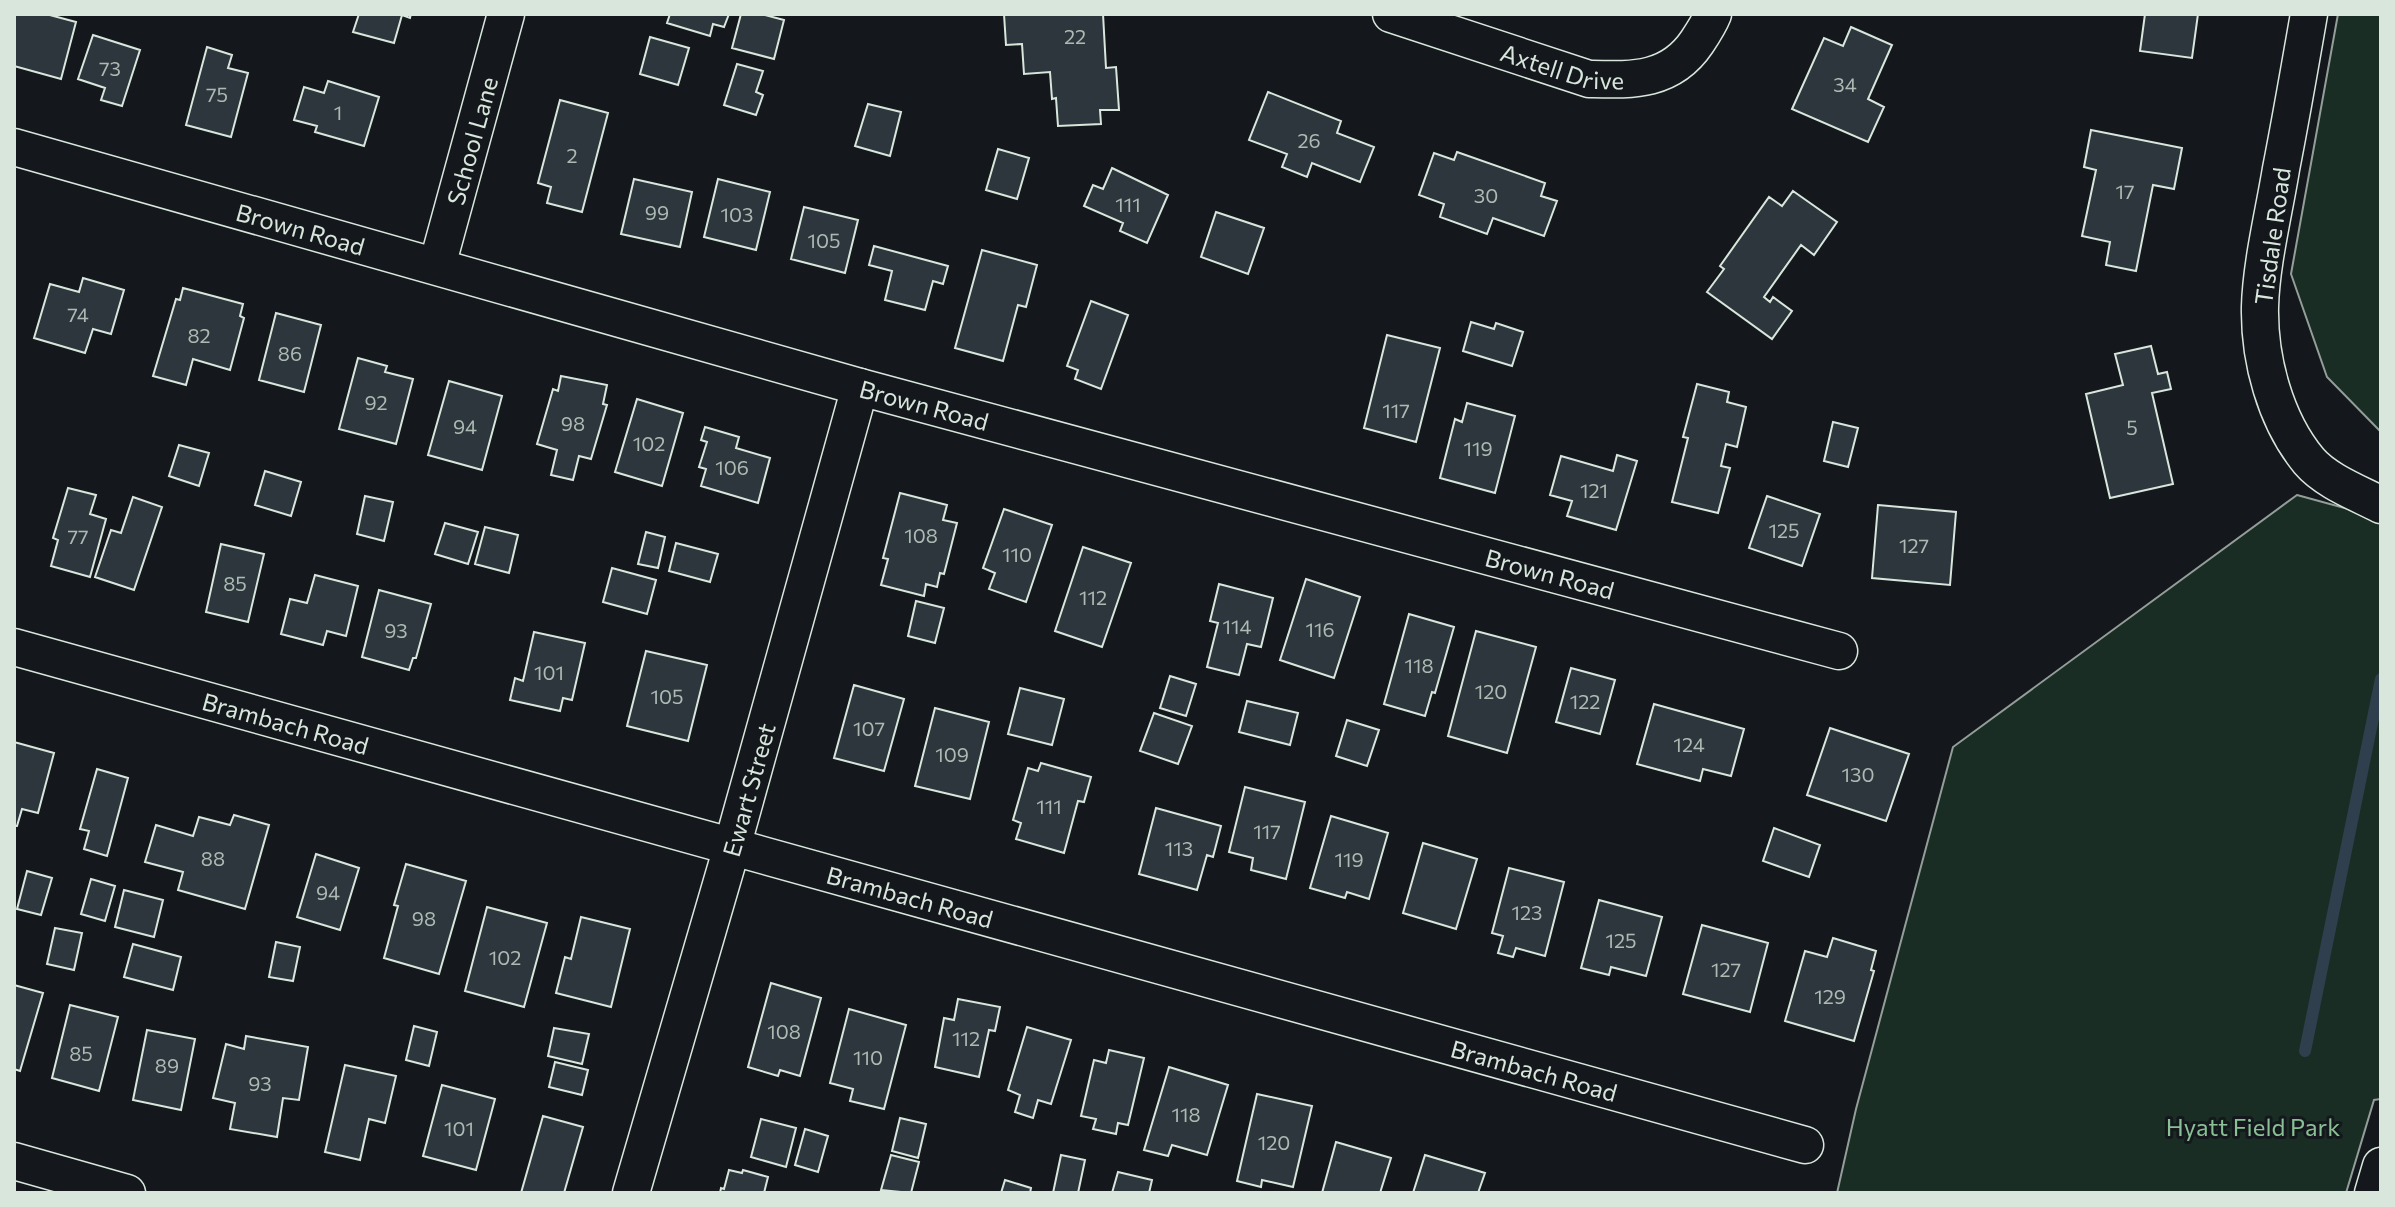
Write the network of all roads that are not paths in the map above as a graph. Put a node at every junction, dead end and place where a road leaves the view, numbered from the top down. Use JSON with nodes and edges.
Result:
{"nodes":[{"id":1,"x":506,"y":14,"type":"edge"},
{"id":2,"x":1391,"y":14,"type":"edge"},
{"id":3,"x":1713,"y":14,"type":"edge"},
{"id":4,"x":2309,"y":14,"type":"edge"},
{"id":5,"x":14,"y":147,"type":"edge"},
{"id":6,"x":437,"y":266,"type":"junction"},
{"id":7,"x":860,"y":387,"type":"junction"},
{"id":8,"x":2381,"y":505,"type":"edge"},
{"id":9,"x":14,"y":647,"type":"edge"},
{"id":10,"x":1839,"y":651,"type":"dead end"},
{"id":11,"x":732,"y":847,"type":"junction"},
{"id":12,"x":1805,"y":1145,"type":"dead end"},
{"id":13,"x":14,"y":1161,"type":"edge"},
{"id":14,"x":2381,"y":1166,"type":"edge"},
{"id":15,"x":127,"y":1193,"type":"edge"},
{"id":16,"x":631,"y":1193,"type":"edge"},
{"id":17,"x":2373,"y":1193,"type":"edge"}],
"edges":[{"from":1,"to":6,"type":"street","name":"School Lane"},
{"from":2,"to":3,"type":"street","name":"Axtell Drive"},
{"from":4,"to":8,"type":"street","name":"Tisdale Road"},
{"from":5,"to":6,"type":"street","name":"Brown Road"},
{"from":6,"to":7,"type":"street","name":"Brown Road"},
{"from":7,"to":10,"type":"street","name":"Brown Road"},
{"from":7,"to":11,"type":"street","name":"Ewart Street"},
{"from":9,"to":11,"type":"street","name":"Brambach Road"},
{"from":11,"to":12,"type":"street","name":"Brambach Road"},
{"from":11,"to":16,"type":"street","name":"Ewart Street"},
{"from":13,"to":15,"type":"street"},
{"from":14,"to":17,"type":"street"}]}
